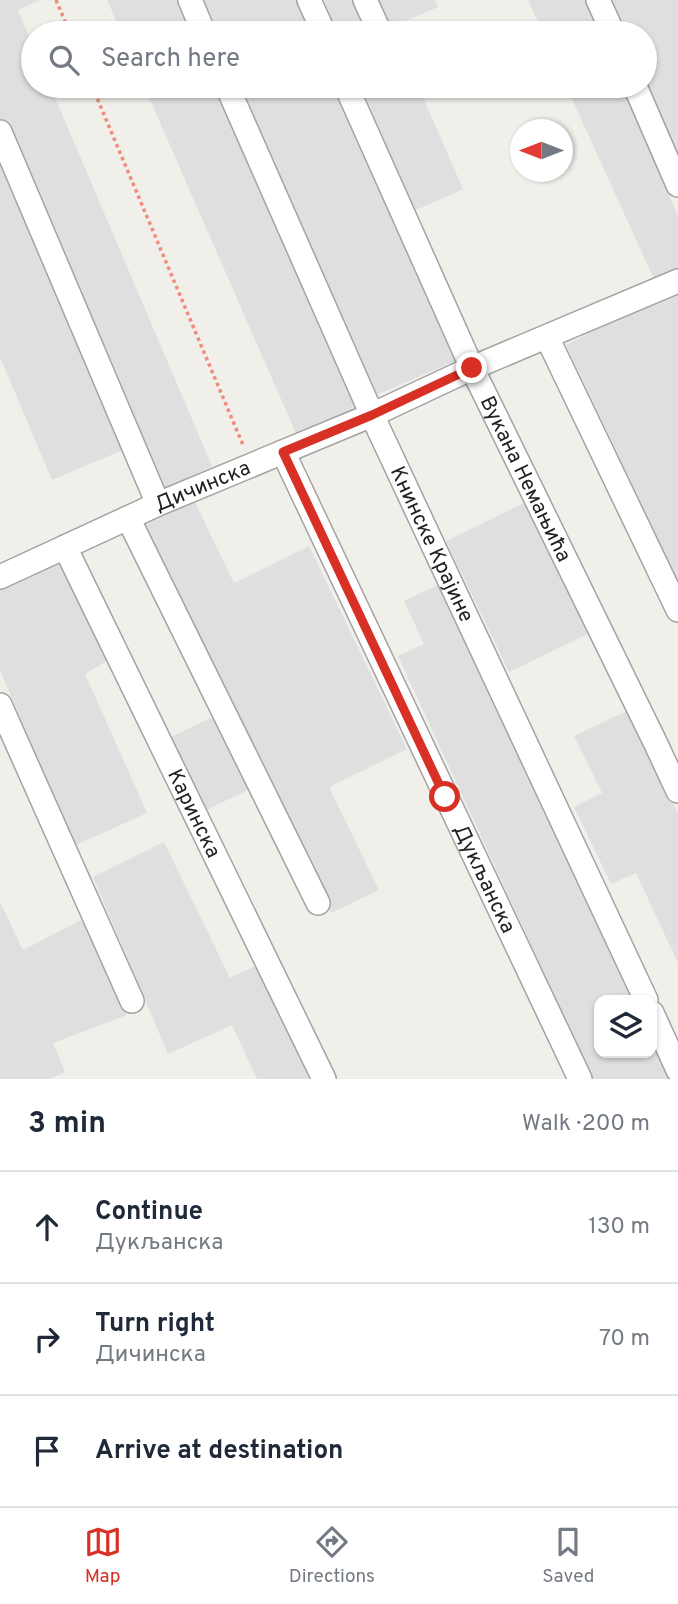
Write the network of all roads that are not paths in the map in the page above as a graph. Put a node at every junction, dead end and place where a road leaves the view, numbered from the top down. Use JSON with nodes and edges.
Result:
{"nodes":[{"id":1,"x":190,"y":0,"type":"edge"},
{"id":2,"x":309,"y":0,"type":"edge"},
{"id":3,"x":365,"y":0,"type":"edge"},
{"id":4,"x":598,"y":0,"type":"edge"},
{"id":5,"x":199,"y":21,"type":"edge"},
{"id":6,"x":319,"y":21,"type":"edge"},
{"id":7,"x":375,"y":21,"type":"edge"},
{"id":8,"x":607,"y":21,"type":"edge"},
{"id":9,"x":232,"y":98,"type":"edge"},
{"id":10,"x":351,"y":98,"type":"edge"},
{"id":11,"x":640,"y":98,"type":"edge"},
{"id":12,"x":0,"y":132,"type":"edge"},
{"id":13,"x":678,"y":185,"type":"edge"},
{"id":14,"x":678,"y":281,"type":"edge"},
{"id":15,"x":547,"y":337,"type":"junction"},
{"id":16,"x":472,"y":368,"type":"junction"},
{"id":17,"x":372,"y":415,"type":"junction"},
{"id":18,"x":283,"y":452,"type":"junction"},
{"id":19,"x":158,"y":503,"type":"junction"},
{"id":20,"x":128,"y":518,"type":"junction"},
{"id":21,"x":65,"y":547,"type":"junction"},
{"id":22,"x":0,"y":576,"type":"edge"},
{"id":23,"x":678,"y":610,"type":"edge"},
{"id":24,"x":0,"y":705,"type":"edge"},
{"id":25,"x":678,"y":791,"type":"edge"},
{"id":26,"x":318,"y":903,"type":"dead end"},
{"id":27,"x":644,"y":995,"type":"edge"},
{"id":28,"x":132,"y":1001,"type":"dead end"},
{"id":29,"x":657,"y":1024,"type":"edge"},
{"id":30,"x":678,"y":1070,"type":"edge"},
{"id":31,"x":324,"y":1079,"type":"edge"},
{"id":32,"x":580,"y":1079,"type":"edge"}],
"edges":[{"from":1,"to":5,"type":"street"},
{"from":2,"to":6,"type":"street"},
{"from":3,"to":7,"type":"street"},
{"from":4,"to":8,"type":"street"},
{"from":9,"to":17,"type":"street","name":"Книнске Крајине"},
{"from":10,"to":16,"type":"street","name":"Вукана Немањића"},
{"from":11,"to":13,"type":"street"},
{"from":12,"to":19,"type":"street"},
{"from":14,"to":15,"type":"street","name":"Дичинска"},
{"from":15,"to":16,"type":"street","name":"Дичинска"},
{"from":15,"to":23,"type":"street"},
{"from":16,"to":17,"type":"street","name":"Дичинска"},
{"from":16,"to":25,"type":"street","name":"Вукана Немањића"},
{"from":17,"to":18,"type":"street","name":"Дичинска"},
{"from":17,"to":27,"type":"street","name":"Книнске Крајине"},
{"from":18,"to":19,"type":"street","name":"Дичинска"},
{"from":18,"to":32,"type":"street","name":"Дукљанска"},
{"from":19,"to":20,"type":"street","name":"Дичинска"},
{"from":20,"to":21,"type":"street","name":"Дичинска"},
{"from":20,"to":26,"type":"street"},
{"from":21,"to":22,"type":"street","name":"Дичинска"},
{"from":21,"to":31,"type":"street","name":"Каринска"},
{"from":24,"to":28,"type":"street"},
{"from":29,"to":30,"type":"street"}]}
